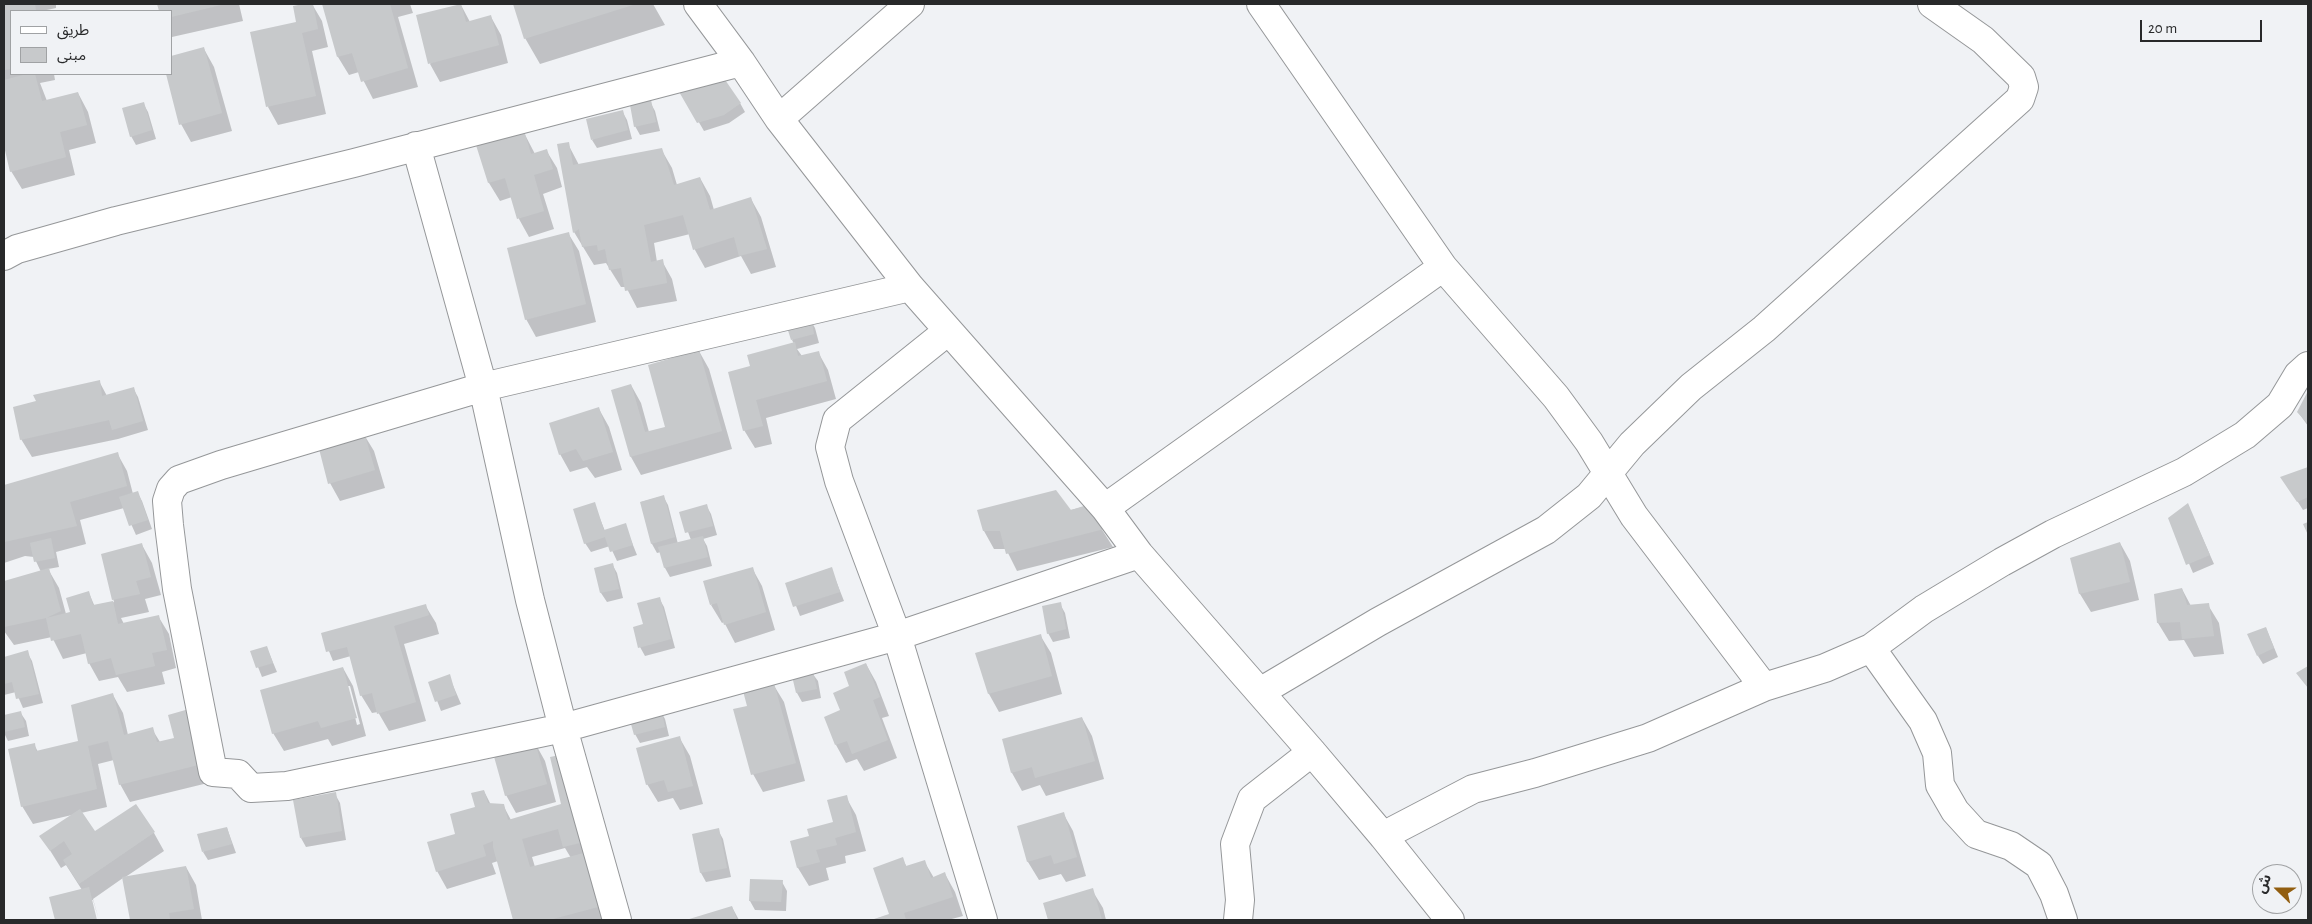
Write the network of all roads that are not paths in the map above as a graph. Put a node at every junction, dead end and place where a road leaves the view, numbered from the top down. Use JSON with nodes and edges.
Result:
{"nodes":[{"id":1,"x":698,"y":4,"type":"edge"},
{"id":2,"x":910,"y":4,"type":"edge"},
{"id":3,"x":1261,"y":4,"type":"edge"},
{"id":4,"x":1932,"y":4,"type":"edge"},
{"id":5,"x":741,"y":62,"type":"junction"},
{"id":6,"x":779,"y":119,"type":"junction"},
{"id":7,"x":416,"y":146,"type":"junction"},
{"id":8,"x":4,"y":256,"type":"edge"},
{"id":9,"x":1443,"y":267,"type":"junction"},
{"id":10,"x":910,"y":287,"type":"junction"},
{"id":11,"x":948,"y":331,"type":"junction"},
{"id":12,"x":2308,"y":366,"type":"edge"},
{"id":13,"x":482,"y":387,"type":"junction"},
{"id":14,"x":1609,"y":474,"type":"junction"},
{"id":15,"x":1105,"y":508,"type":"junction"},
{"id":16,"x":1139,"y":554,"type":"junction"},
{"id":17,"x":897,"y":636,"type":"junction"},
{"id":18,"x":1870,"y":648,"type":"junction"},
{"id":19,"x":1764,"y":687,"type":"junction"},
{"id":20,"x":1260,"y":692,"type":"junction"},
{"id":21,"x":563,"y":728,"type":"junction"},
{"id":22,"x":1312,"y":752,"type":"junction"},
{"id":23,"x":1383,"y":836,"type":"junction"},
{"id":24,"x":617,"y":920,"type":"edge"},
{"id":25,"x":983,"y":920,"type":"edge"},
{"id":26,"x":1238,"y":920,"type":"edge"},
{"id":27,"x":1450,"y":920,"type":"edge"},
{"id":28,"x":2063,"y":920,"type":"edge"}],
"edges":[{"from":1,"to":5,"type":"street"},
{"from":2,"to":6,"type":"street"},
{"from":3,"to":9,"type":"street"},
{"from":4,"to":14,"type":"street"},
{"from":5,"to":6,"type":"street"},
{"from":5,"to":7,"type":"street"},
{"from":6,"to":10,"type":"street"},
{"from":7,"to":8,"type":"street"},
{"from":7,"to":13,"type":"street"},
{"from":9,"to":14,"type":"street"},
{"from":9,"to":15,"type":"street"},
{"from":10,"to":11,"type":"street"},
{"from":10,"to":13,"type":"street"},
{"from":11,"to":15,"type":"street"},
{"from":11,"to":17,"type":"street"},
{"from":12,"to":18,"type":"street"},
{"from":13,"to":21,"type":"street"},
{"from":13,"to":21,"type":"street"},
{"from":14,"to":19,"type":"street"},
{"from":14,"to":20,"type":"street"},
{"from":15,"to":16,"type":"street"},
{"from":16,"to":17,"type":"street"},
{"from":16,"to":20,"type":"street"},
{"from":17,"to":21,"type":"street"},
{"from":17,"to":25,"type":"street"},
{"from":18,"to":19,"type":"street"},
{"from":18,"to":28,"type":"street"},
{"from":19,"to":23,"type":"street"},
{"from":20,"to":22,"type":"street"},
{"from":21,"to":24,"type":"street"},
{"from":22,"to":23,"type":"street"},
{"from":22,"to":26,"type":"street"},
{"from":23,"to":27,"type":"street"}]}
